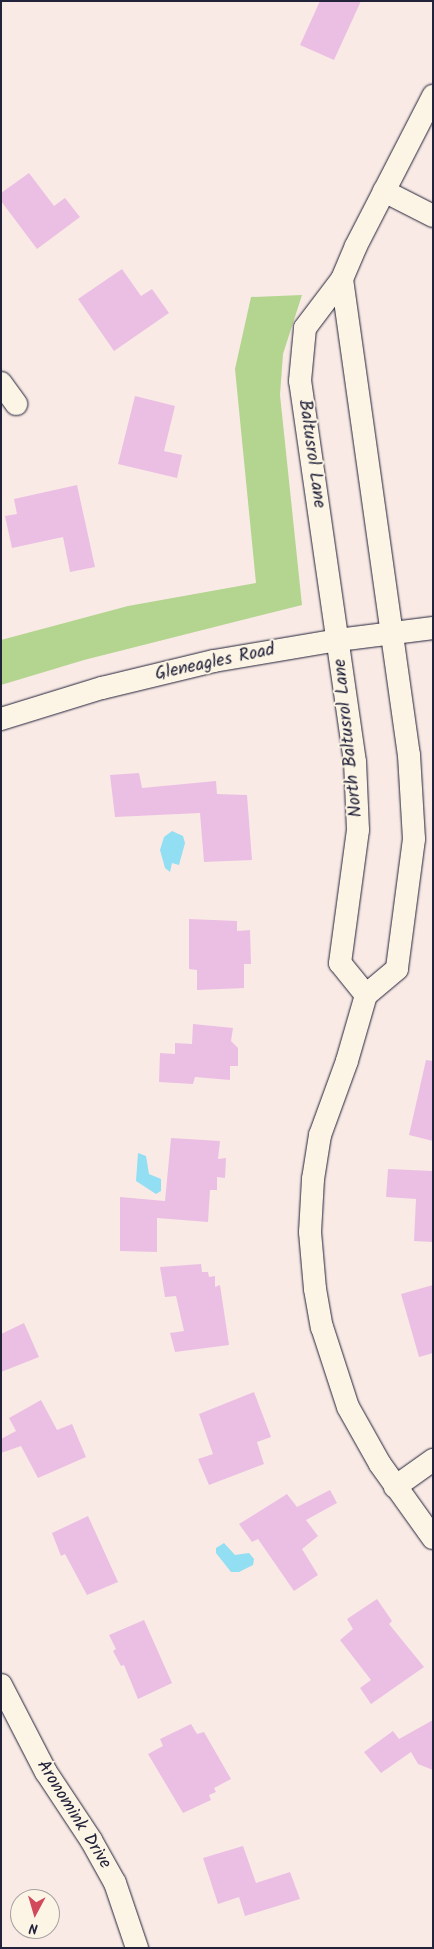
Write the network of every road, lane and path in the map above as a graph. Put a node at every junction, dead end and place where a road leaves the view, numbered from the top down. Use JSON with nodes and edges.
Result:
{"nodes":[{"id":1,"x":433,"y":96,"type":"edge"},
{"id":2,"x":384,"y":191,"type":"junction"},
{"id":3,"x":433,"y":216,"type":"edge"},
{"id":4,"x":342,"y":279,"type":"junction"},
{"id":5,"x":1,"y":382,"type":"edge"},
{"id":6,"x":16,"y":404,"type":"dead end"},
{"id":7,"x":433,"y":628,"type":"edge"},
{"id":8,"x":392,"y":633,"type":"junction"},
{"id":9,"x":338,"y":640,"type":"junction"},
{"id":10,"x":1,"y":719,"type":"edge"},
{"id":11,"x":366,"y":995,"type":"junction"},
{"id":12,"x":433,"y":1460,"type":"edge"},
{"id":13,"x":395,"y":1487,"type":"junction"},
{"id":14,"x":433,"y":1538,"type":"edge"},
{"id":15,"x":1,"y":1685,"type":"edge"},
{"id":16,"x":138,"y":1948,"type":"edge"}],
"edges":[{"from":1,"to":2,"type":"street","name":"Baltusrol Lane"},
{"from":2,"to":3,"type":"street"},
{"from":2,"to":4,"type":"street","name":"Baltusrol Lane"},
{"from":4,"to":8,"type":"street"},
{"from":4,"to":9,"type":"street","name":"Baltusrol Lane"},
{"from":5,"to":6,"type":"street"},
{"from":7,"to":8,"type":"street","name":"Gleneagles Road"},
{"from":8,"to":9,"type":"street","name":"Gleneagles Road"},
{"from":8,"to":11,"type":"street"},
{"from":9,"to":10,"type":"street","name":"Gleneagles Road"},
{"from":9,"to":11,"type":"street","name":"North Baltusrol Lane"},
{"from":11,"to":13,"type":"street"},
{"from":12,"to":13,"type":"street"},
{"from":13,"to":14,"type":"street"},
{"from":15,"to":16,"type":"street","name":"Aronomink Drive"}]}
